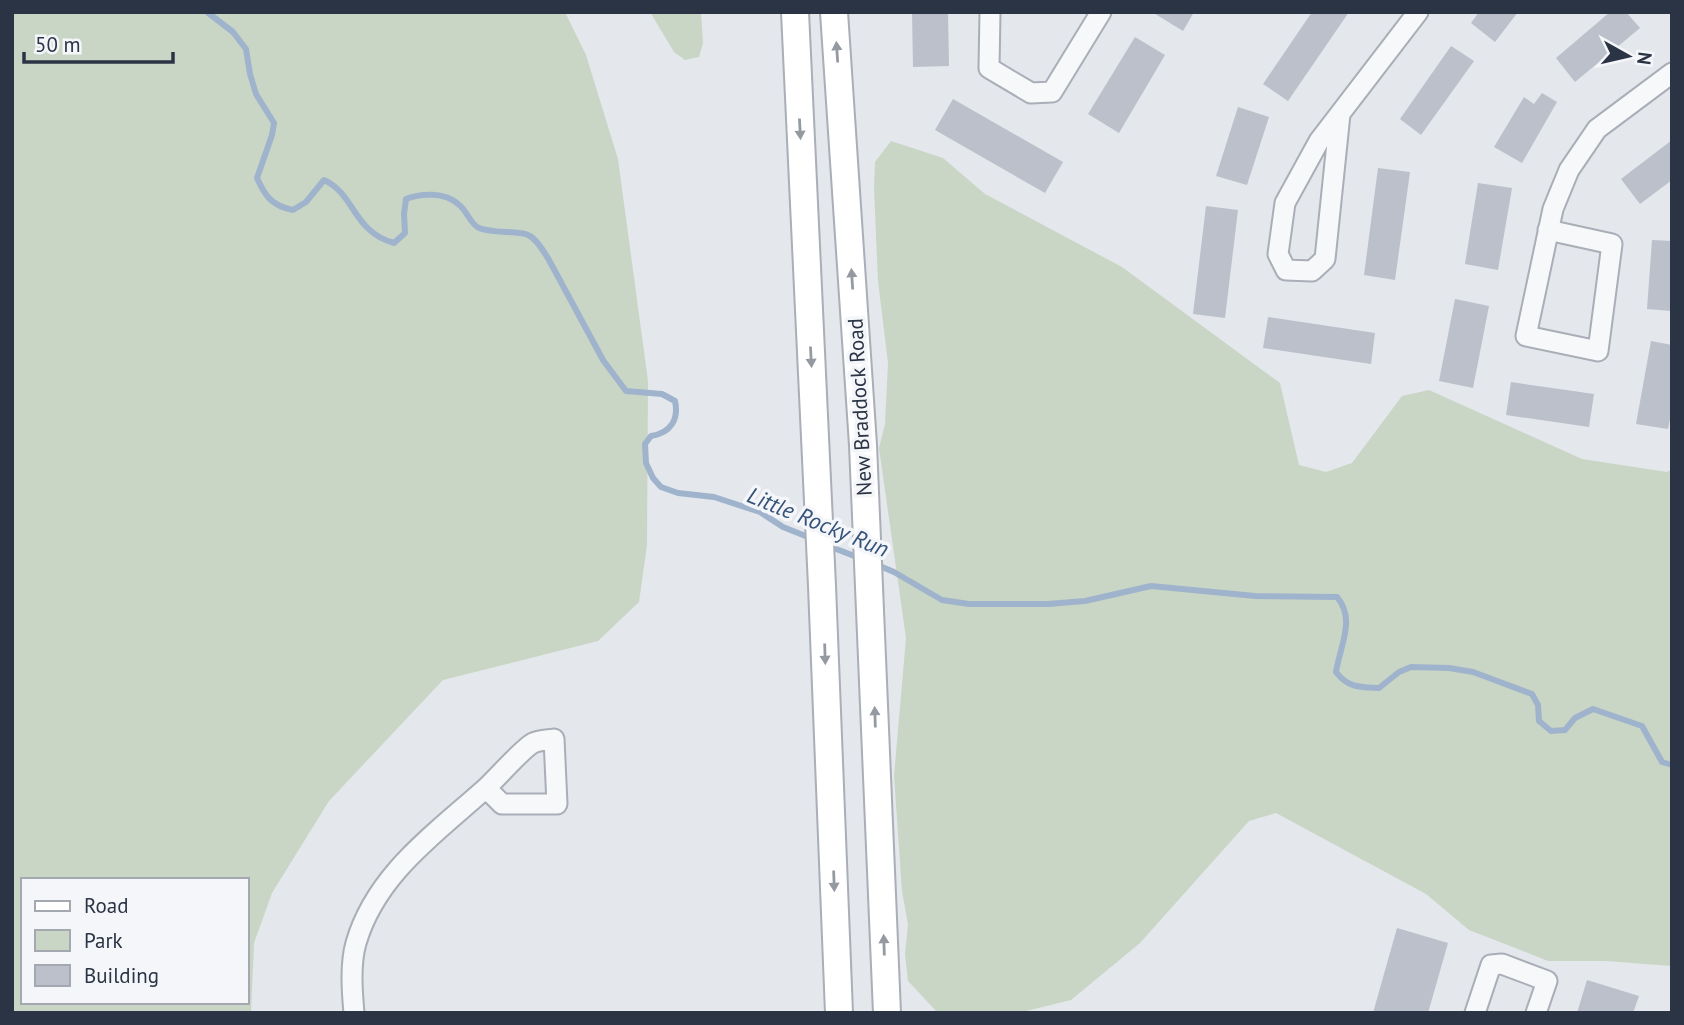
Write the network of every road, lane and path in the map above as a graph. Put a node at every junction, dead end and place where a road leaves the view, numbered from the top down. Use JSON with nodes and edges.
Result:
{"nodes":[{"id":1,"x":794,"y":12,"type":"edge"},
{"id":2,"x":834,"y":12,"type":"edge"},
{"id":3,"x":990,"y":12,"type":"edge"},
{"id":4,"x":1101,"y":12,"type":"edge"},
{"id":5,"x":1418,"y":12,"type":"edge"},
{"id":6,"x":1672,"y":73,"type":"edge"},
{"id":7,"x":1340,"y":114,"type":"junction"},
{"id":8,"x":1548,"y":230,"type":"junction"},
{"id":9,"x":486,"y":788,"type":"dead end"},
{"id":10,"x":354,"y":1013,"type":"edge"},
{"id":11,"x":839,"y":1013,"type":"edge"},
{"id":12,"x":887,"y":1013,"type":"edge"},
{"id":13,"x":1475,"y":1013,"type":"edge"},
{"id":14,"x":1536,"y":1013,"type":"edge"}],
"edges":[{"from":1,"to":11,"type":"main road","one_way":true},
{"from":12,"to":2,"type":"main road","name":"New Braddock Road","one_way":true},
{"from":3,"to":4,"type":"street"},
{"from":5,"to":7,"type":"street"},
{"from":6,"to":8,"type":"street"},
{"from":7,"to":7,"type":"street"},
{"from":8,"to":8,"type":"street"},
{"from":9,"to":10,"type":"street"},
{"from":13,"to":14,"type":"street"}]}
